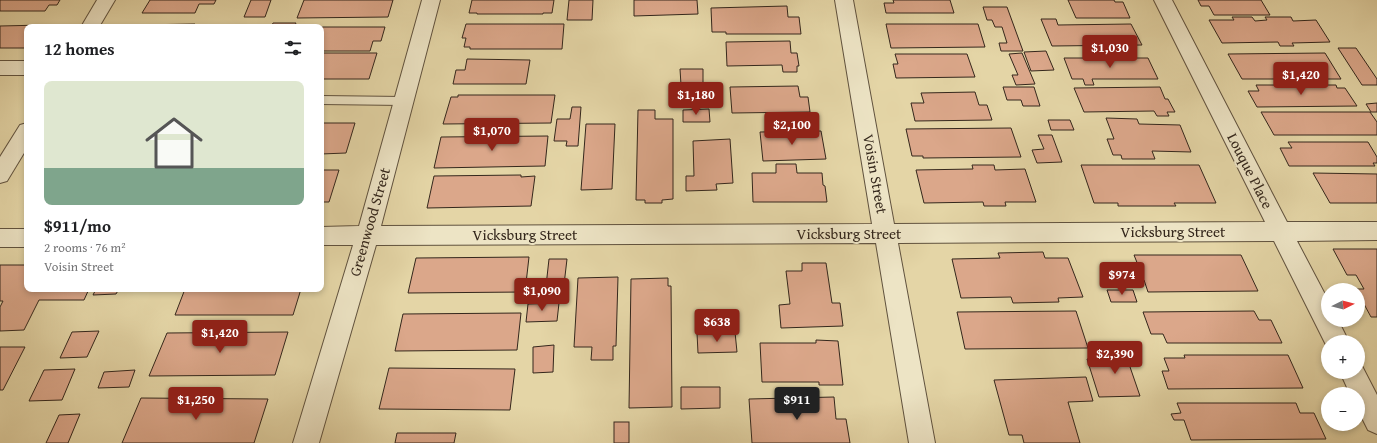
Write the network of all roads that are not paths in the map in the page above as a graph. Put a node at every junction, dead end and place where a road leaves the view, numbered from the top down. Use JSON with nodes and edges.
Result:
{"nodes":[{"id":1,"x":106,"y":0,"type":"edge"},
{"id":2,"x":431,"y":0,"type":"edge"},
{"id":3,"x":844,"y":0,"type":"edge"},
{"id":4,"x":1163,"y":0,"type":"edge"},
{"id":5,"x":92,"y":24,"type":"edge"},
{"id":6,"x":0,"y":68,"type":"edge"},
{"id":7,"x":24,"y":68,"type":"edge"},
{"id":8,"x":324,"y":100,"type":"edge"},
{"id":9,"x":404,"y":101,"type":"junction"},
{"id":10,"x":24,"y":136,"type":"edge"},
{"id":11,"x":0,"y":176,"type":"edge"},
{"id":12,"x":1377,"y":231,"type":"edge"},
{"id":13,"x":1281,"y":232,"type":"junction"},
{"id":14,"x":886,"y":234,"type":"junction"},
{"id":15,"x":324,"y":236,"type":"edge"},
{"id":16,"x":366,"y":236,"type":"junction"},
{"id":17,"x":0,"y":238,"type":"edge"},
{"id":18,"x":24,"y":238,"type":"edge"},
{"id":19,"x":1333,"y":335,"type":"edge"},
{"id":20,"x":1356,"y":379,"type":"edge"},
{"id":21,"x":1377,"y":421,"type":"edge"},
{"id":22,"x":306,"y":443,"type":"edge"},
{"id":23,"x":922,"y":443,"type":"edge"}],
"edges":[{"from":1,"to":5,"type":"street"},
{"from":2,"to":9,"type":"street","name":"Greenwood Street"},
{"from":3,"to":14,"type":"street","name":"Voisin Street"},
{"from":4,"to":13,"type":"street","name":"Louque Place"},
{"from":6,"to":7,"type":"street"},
{"from":8,"to":9,"type":"lane"},
{"from":9,"to":16,"type":"street","name":"Greenwood Street"},
{"from":10,"to":11,"type":"street"},
{"from":12,"to":13,"type":"street","name":"Vicksburg Street"},
{"from":13,"to":14,"type":"street","name":"Vicksburg Street"},
{"from":13,"to":19,"type":"street","name":"Louque Place"},
{"from":14,"to":16,"type":"street","name":"Vicksburg Street"},
{"from":14,"to":23,"type":"street","name":"Voisin Street"},
{"from":15,"to":16,"type":"street","name":"Vicksburg Street"},
{"from":16,"to":22,"type":"street","name":"Greenwood Street"},
{"from":17,"to":18,"type":"street"},
{"from":20,"to":21,"type":"street"}]}
